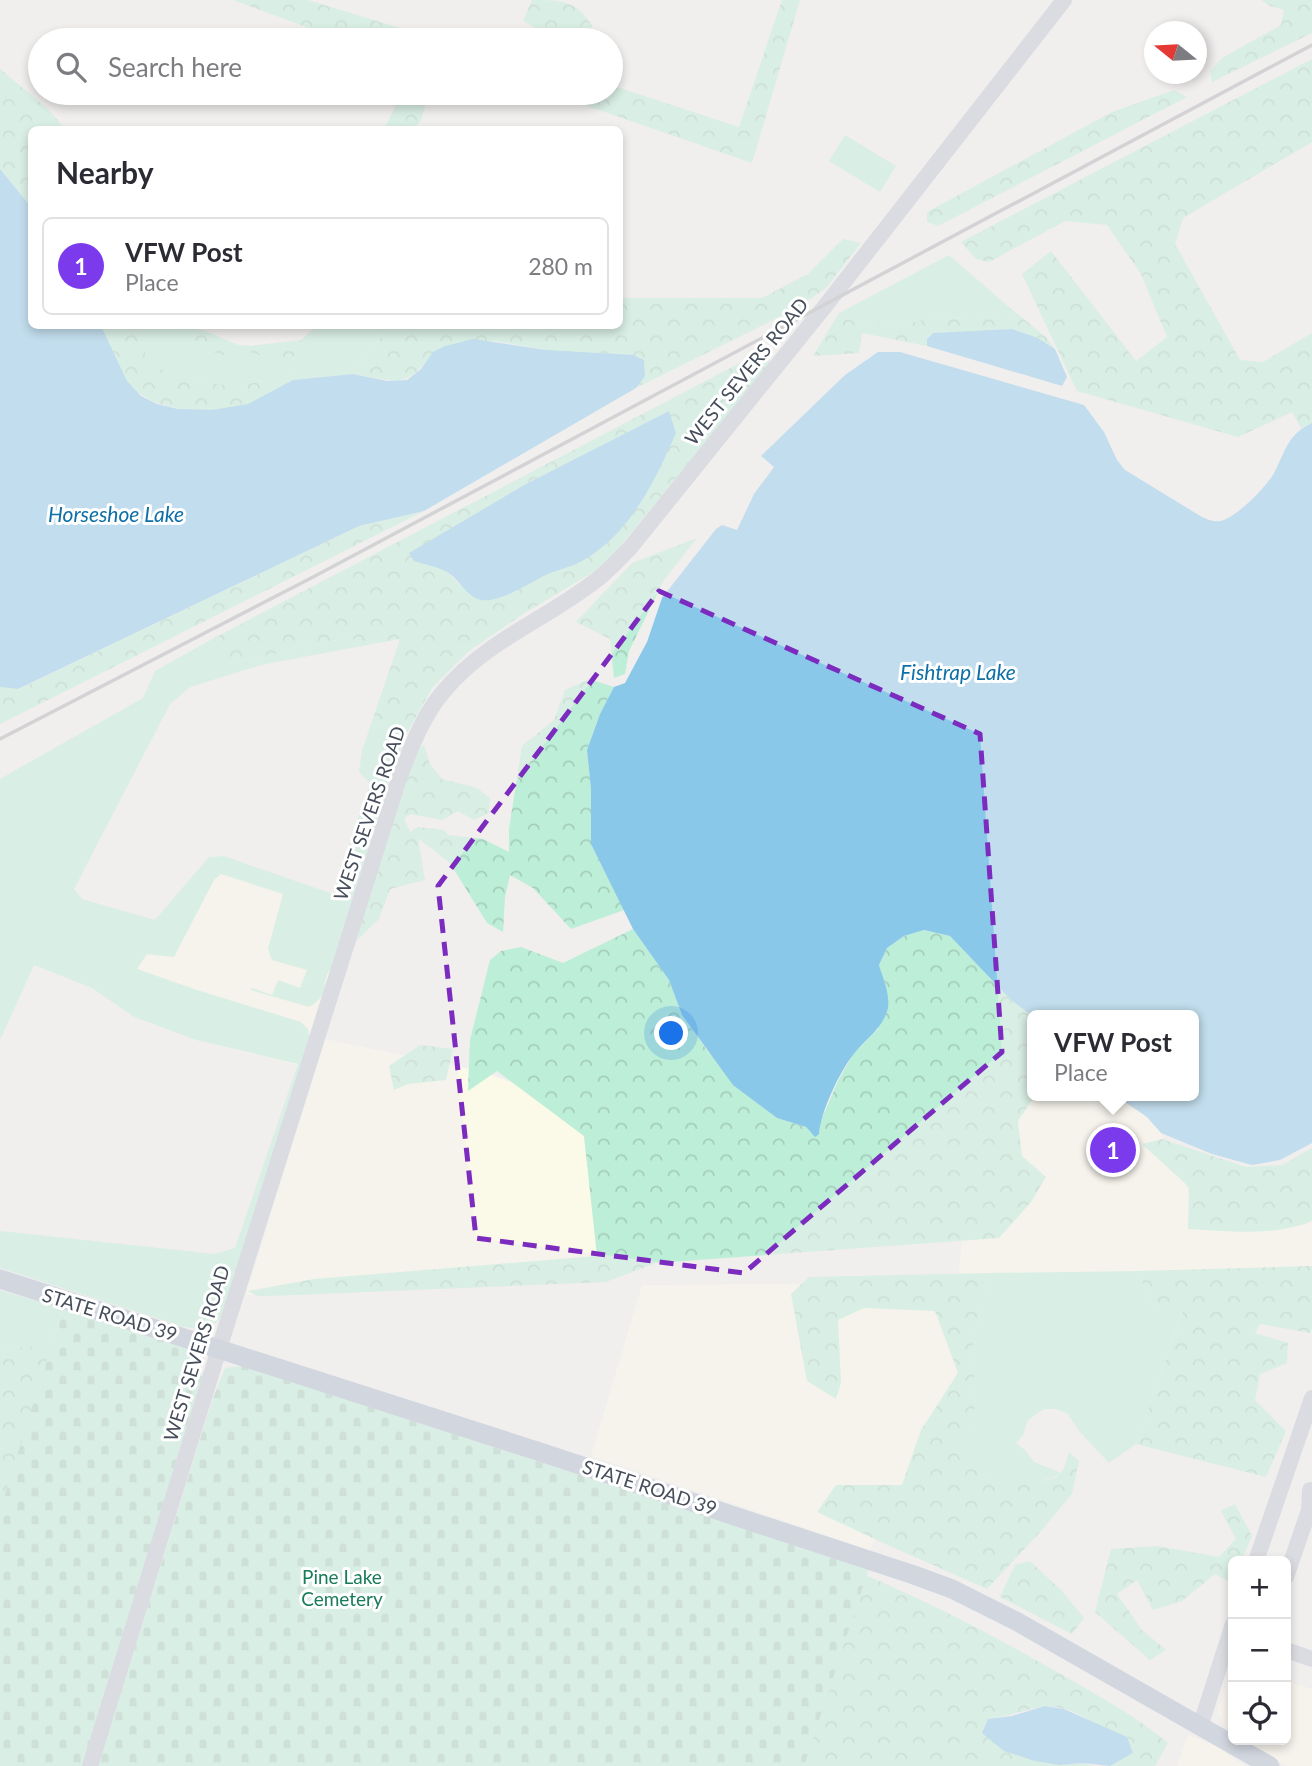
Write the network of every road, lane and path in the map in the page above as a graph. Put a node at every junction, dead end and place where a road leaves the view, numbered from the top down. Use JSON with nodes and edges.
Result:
{"nodes":[{"id":1,"x":1063,"y":0,"type":"edge"},
{"id":2,"x":0,"y":1279,"type":"edge"},
{"id":3,"x":219,"y":1349,"type":"junction"},
{"id":4,"x":1312,"y":1398,"type":"edge"},
{"id":5,"x":1310,"y":1490,"type":"edge"},
{"id":6,"x":1258,"y":1556,"type":"edge"},
{"id":7,"x":1291,"y":1562,"type":"edge"},
{"id":8,"x":1228,"y":1645,"type":"edge"},
{"id":9,"x":1291,"y":1652,"type":"edge"},
{"id":10,"x":1312,"y":1658,"type":"edge"},
{"id":11,"x":1200,"y":1727,"type":"junction"},
{"id":12,"x":90,"y":1766,"type":"edge"},
{"id":13,"x":1270,"y":1766,"type":"edge"}],
"edges":[{"from":1,"to":3,"type":"street","name":"WEST SEVERS ROAD"},
{"from":2,"to":3,"type":"main road","name":"STATE ROAD 39"},
{"from":3,"to":11,"type":"main road","name":"STATE ROAD 39"},
{"from":3,"to":12,"type":"street","name":"WEST SEVERS ROAD"},
{"from":4,"to":6,"type":"street"},
{"from":5,"to":7,"type":"street"},
{"from":8,"to":11,"type":"street"},
{"from":9,"to":10,"type":"street"},
{"from":11,"to":13,"type":"main road","name":"STATE ROAD 39"}]}
